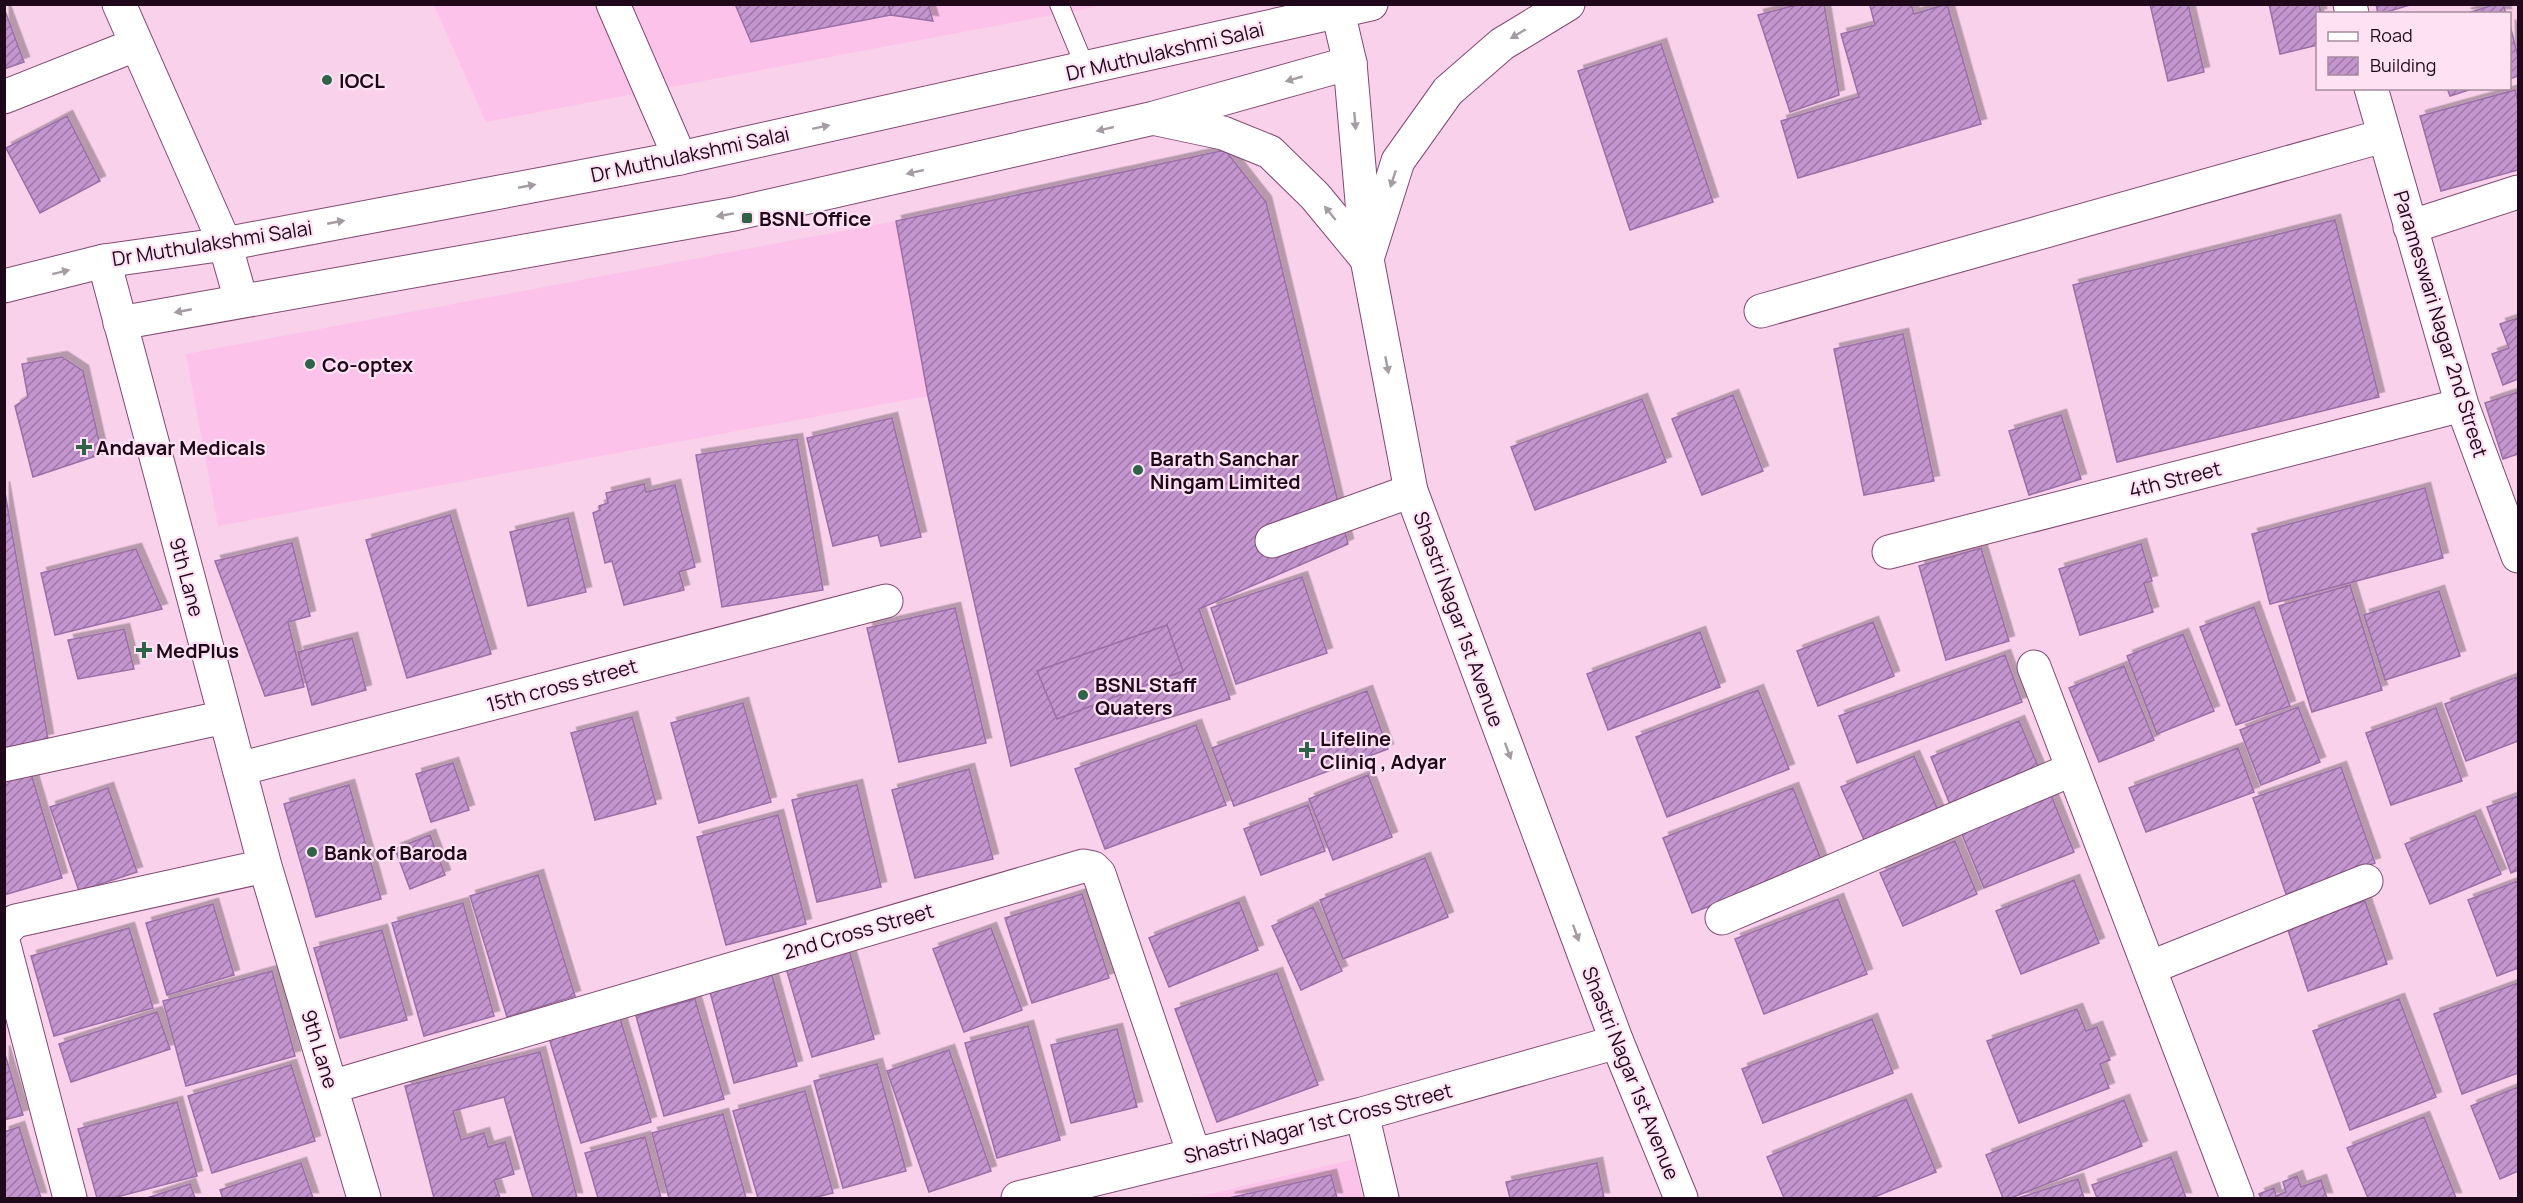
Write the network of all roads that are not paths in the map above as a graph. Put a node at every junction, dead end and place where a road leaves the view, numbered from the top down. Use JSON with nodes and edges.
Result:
{"nodes":[{"id":1,"x":119,"y":4,"type":"edge"},
{"id":2,"x":613,"y":4,"type":"edge"},
{"id":3,"x":1059,"y":4,"type":"edge"},
{"id":4,"x":1371,"y":4,"type":"edge"},
{"id":5,"x":1568,"y":4,"type":"edge"},
{"id":6,"x":1337,"y":8,"type":"edge"},
{"id":7,"x":135,"y":45,"type":"junction"},
{"id":8,"x":1350,"y":63,"type":"junction"},
{"id":9,"x":1086,"y":69,"type":"junction"},
{"id":10,"x":2372,"y":90,"type":"edge"},
{"id":11,"x":4,"y":97,"type":"edge"},
{"id":12,"x":1154,"y":118,"type":"junction"},
{"id":13,"x":2383,"y":136,"type":"junction"},
{"id":14,"x":680,"y":158,"type":"junction"},
{"id":15,"x":2518,"y":192,"type":"edge"},
{"id":16,"x":2409,"y":227,"type":"junction"},
{"id":17,"x":225,"y":244,"type":"junction"},
{"id":18,"x":1367,"y":259,"type":"junction"},
{"id":19,"x":104,"y":261,"type":"junction"},
{"id":20,"x":4,"y":286,"type":"edge"},
{"id":21,"x":241,"y":300,"type":"junction"},
{"id":22,"x":1761,"y":311,"type":"dead end"},
{"id":23,"x":120,"y":323,"type":"junction"},
{"id":24,"x":2462,"y":405,"type":"junction"},
{"id":25,"x":1411,"y":491,"type":"junction"},
{"id":26,"x":1272,"y":541,"type":"dead end"},
{"id":27,"x":1889,"y":552,"type":"dead end"},
{"id":28,"x":2518,"y":556,"type":"edge"},
{"id":29,"x":886,"y":601,"type":"dead end"},
{"id":30,"x":2034,"y":667,"type":"dead end"},
{"id":31,"x":225,"y":717,"type":"junction"},
{"id":32,"x":4,"y":765,"type":"edge"},
{"id":33,"x":239,"y":769,"type":"junction"},
{"id":34,"x":2073,"y":770,"type":"junction"},
{"id":35,"x":265,"y":866,"type":"junction"},
{"id":36,"x":2366,"y":881,"type":"dead end"},
{"id":37,"x":1722,"y":918,"type":"dead end"},
{"id":38,"x":4,"y":932,"type":"edge"},
{"id":39,"x":4,"y":945,"type":"edge"},
{"id":40,"x":2149,"y":968,"type":"junction"},
{"id":41,"x":1617,"y":1042,"type":"junction"},
{"id":42,"x":331,"y":1086,"type":"junction"},
{"id":43,"x":1362,"y":1114,"type":"junction"},
{"id":44,"x":1194,"y":1154,"type":"junction"},
{"id":45,"x":70,"y":1198,"type":"edge"},
{"id":46,"x":364,"y":1198,"type":"edge"},
{"id":47,"x":1018,"y":1198,"type":"edge"},
{"id":48,"x":1382,"y":1198,"type":"edge"},
{"id":49,"x":1681,"y":1198,"type":"edge"},
{"id":50,"x":2237,"y":1198,"type":"edge"}],
"edges":[{"from":1,"to":7,"type":"street"},
{"from":2,"to":14,"type":"street"},
{"from":3,"to":9,"type":"lane"},
{"from":4,"to":6,"type":"street","name":"Dr Muthulakshmi Salai"},
{"from":5,"to":18,"type":"street","one_way":true},
{"from":6,"to":8,"type":"street","name":"Shastri Nagar 1st Avenue"},
{"from":6,"to":9,"type":"street","name":"Dr Muthulakshmi Salai"},
{"from":7,"to":11,"type":"street"},
{"from":7,"to":17,"type":"street"},
{"from":8,"to":12,"type":"street","one_way":true},
{"from":8,"to":18,"type":"street","name":"Shastri Nagar 1st Avenue","one_way":true},
{"from":14,"to":9,"type":"street","name":"Dr Muthulakshmi Salai","one_way":true},
{"from":10,"to":13,"type":"street","name":"Parameswari Nagar 2nd Street"},
{"from":18,"to":12,"type":"street","one_way":true},
{"from":12,"to":21,"type":"street","one_way":true},
{"from":13,"to":16,"type":"street","name":"Parameswari Nagar 2nd Street"},
{"from":13,"to":22,"type":"street"},
{"from":17,"to":14,"type":"street","name":"Dr Muthulakshmi Salai","one_way":true},
{"from":15,"to":16,"type":"street"},
{"from":16,"to":24,"type":"street","name":"Parameswari Nagar 2nd Street"},
{"from":17,"to":19,"type":"street","name":"Dr Muthulakshmi Salai"},
{"from":17,"to":21,"type":"street"},
{"from":18,"to":25,"type":"street","name":"Shastri Nagar 1st Avenue","one_way":true},
{"from":20,"to":19,"type":"street","name":"Dr Muthulakshmi Salai","one_way":true},
{"from":19,"to":23,"type":"street","name":"9th Lane"},
{"from":21,"to":23,"type":"street","one_way":true},
{"from":23,"to":31,"type":"street","name":"9th Lane"},
{"from":24,"to":27,"type":"street","name":"4th Street"},
{"from":24,"to":28,"type":"street","name":"Parameswari Nagar 2nd Street"},
{"from":25,"to":26,"type":"street"},
{"from":25,"to":41,"type":"street","name":"Shastri Nagar 1st Avenue","one_way":true},
{"from":29,"to":33,"type":"street","name":"15th cross street"},
{"from":30,"to":34,"type":"street"},
{"from":31,"to":32,"type":"street"},
{"from":31,"to":33,"type":"street","name":"9th Lane"},
{"from":33,"to":35,"type":"street","name":"9th Lane"},
{"from":34,"to":37,"type":"street"},
{"from":34,"to":40,"type":"street"},
{"from":35,"to":38,"type":"street"},
{"from":35,"to":42,"type":"street","name":"9th Lane"},
{"from":36,"to":40,"type":"street"},
{"from":39,"to":45,"type":"street"},
{"from":40,"to":50,"type":"street"},
{"from":41,"to":43,"type":"street","name":"Shastri Nagar 1st Cross Street"},
{"from":41,"to":49,"type":"street","name":"Shastri Nagar 1st Avenue"},
{"from":42,"to":44,"type":"street","name":"2nd Cross Street"},
{"from":42,"to":46,"type":"street","name":"9th Lane"},
{"from":43,"to":44,"type":"street","name":"Shastri Nagar 1st Cross Street"},
{"from":43,"to":48,"type":"street"},
{"from":44,"to":47,"type":"street","name":"Shastri Nagar 1st Cross Street"}]}
